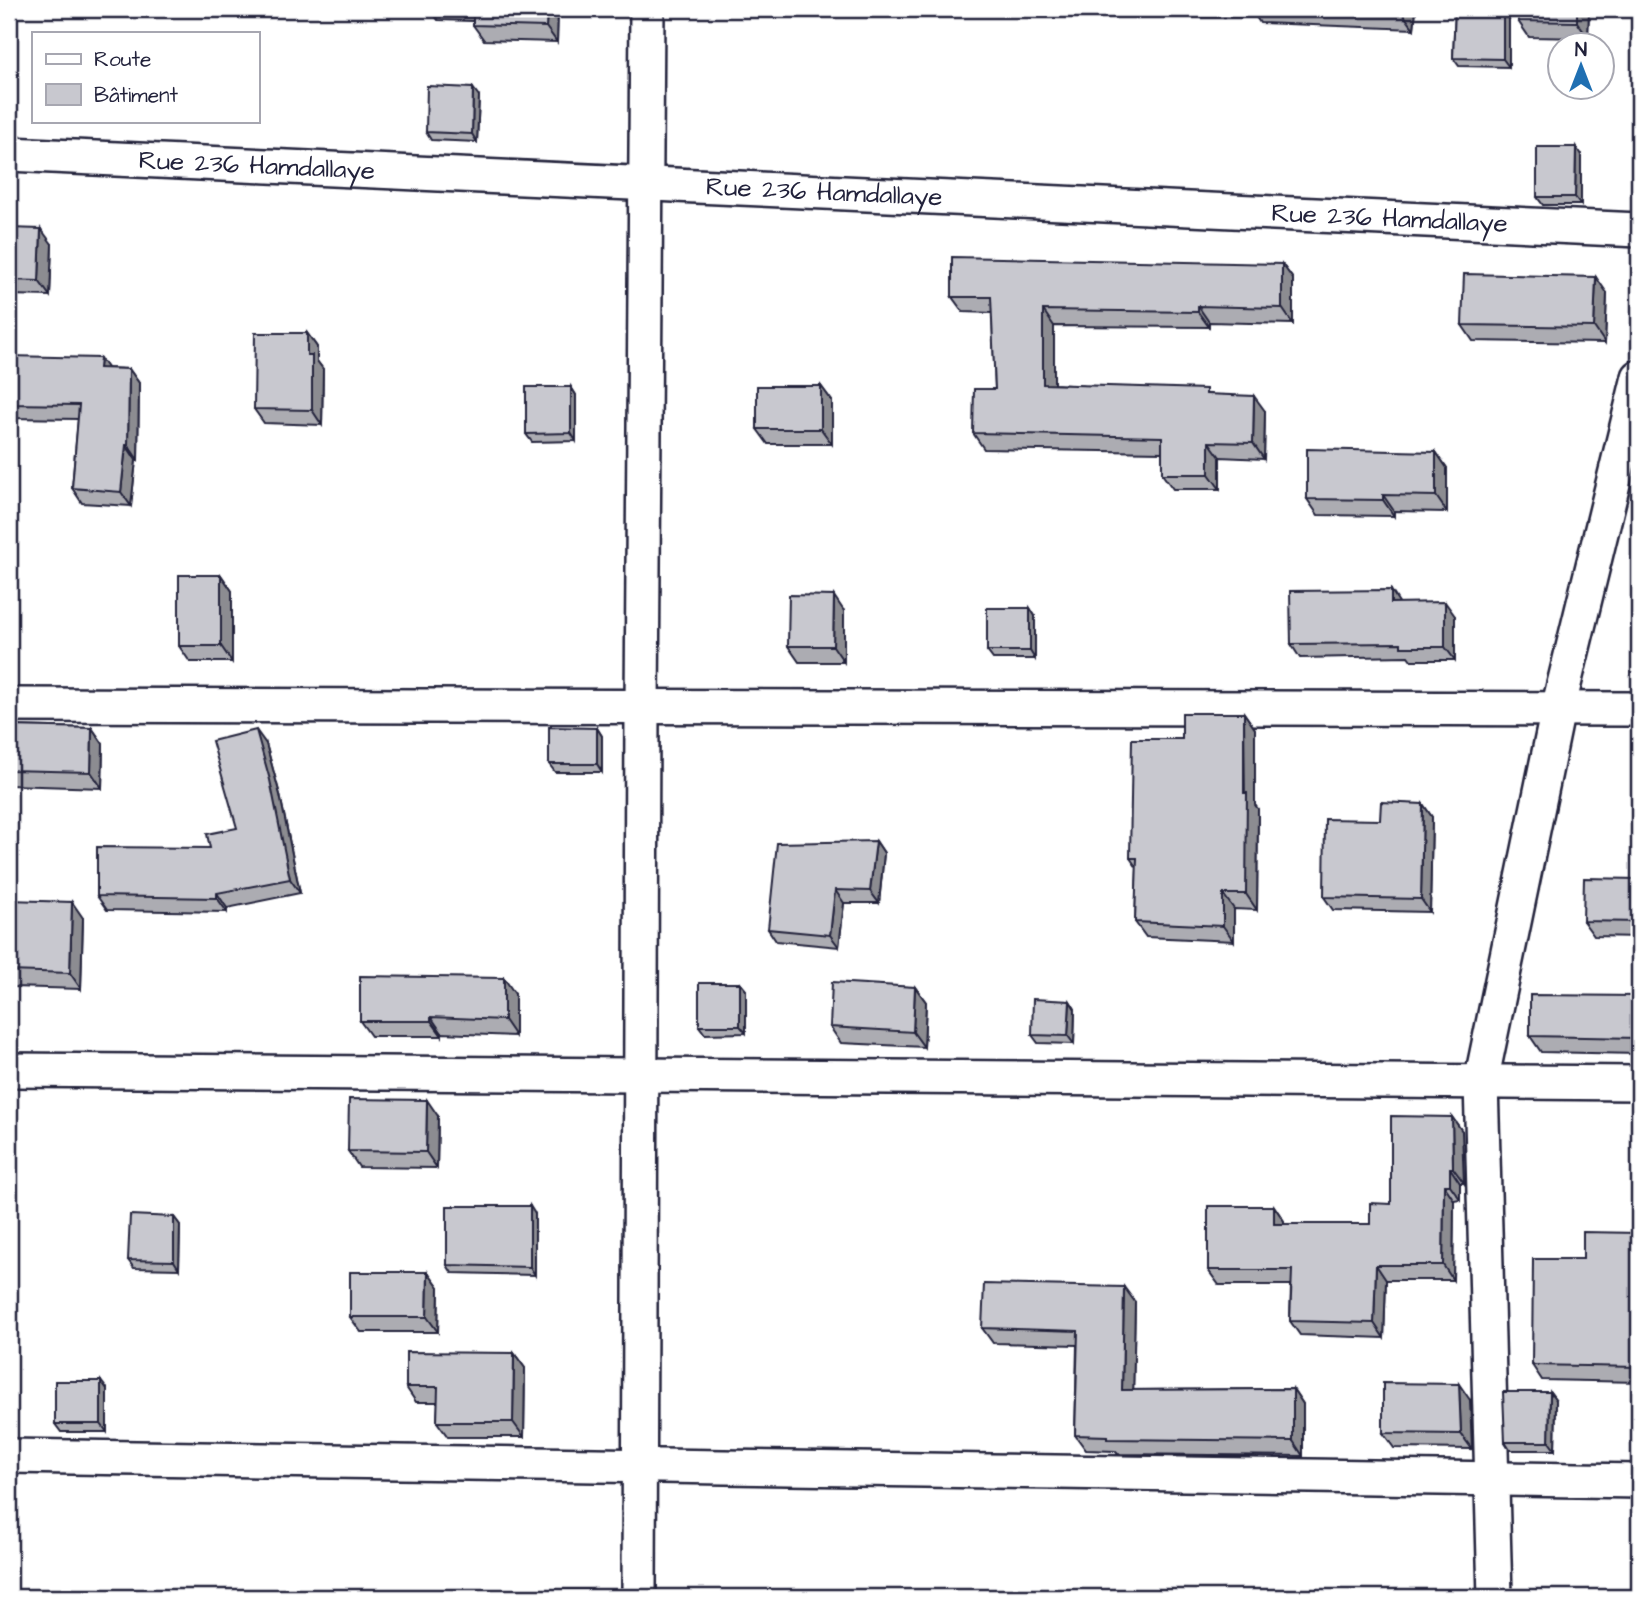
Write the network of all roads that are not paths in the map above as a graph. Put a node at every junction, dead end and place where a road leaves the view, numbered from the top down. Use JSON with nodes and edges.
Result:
{"nodes":[{"id":1,"x":647,"y":9,"type":"edge"},
{"id":2,"x":9,"y":154,"type":"edge"},
{"id":3,"x":647,"y":184,"type":"junction"},
{"id":4,"x":1639,"y":230,"type":"edge"},
{"id":5,"x":1639,"y":377,"type":"edge"},
{"id":6,"x":9,"y":705,"type":"edge"},
{"id":7,"x":642,"y":707,"type":"junction"},
{"id":8,"x":1559,"y":709,"type":"junction"},
{"id":9,"x":1639,"y":709,"type":"edge"},
{"id":10,"x":9,"y":1070,"type":"edge"},
{"id":11,"x":642,"y":1075,"type":"junction"},
{"id":12,"x":1481,"y":1082,"type":"junction"},
{"id":13,"x":1639,"y":1083,"type":"edge"},
{"id":14,"x":9,"y":1457,"type":"edge"},
{"id":15,"x":639,"y":1466,"type":"junction"},
{"id":16,"x":1492,"y":1479,"type":"junction"},
{"id":17,"x":1639,"y":1481,"type":"edge"},
{"id":18,"x":639,"y":1597,"type":"edge"},
{"id":19,"x":1495,"y":1597,"type":"edge"}],
"edges":[{"from":1,"to":3,"type":"street"},
{"from":2,"to":3,"type":"street","name":"Rue 236 Hamdallaye"},
{"from":3,"to":4,"type":"street","name":"Rue 236 Hamdallaye"},
{"from":3,"to":7,"type":"street"},
{"from":5,"to":8,"type":"street"},
{"from":6,"to":7,"type":"street"},
{"from":7,"to":8,"type":"street"},
{"from":7,"to":11,"type":"street"},
{"from":8,"to":9,"type":"street"},
{"from":8,"to":12,"type":"street"},
{"from":10,"to":11,"type":"street"},
{"from":11,"to":12,"type":"street"},
{"from":11,"to":15,"type":"street"},
{"from":12,"to":13,"type":"street"},
{"from":12,"to":16,"type":"street"},
{"from":14,"to":15,"type":"street"},
{"from":15,"to":16,"type":"street"},
{"from":15,"to":18,"type":"street"},
{"from":16,"to":17,"type":"street"},
{"from":16,"to":19,"type":"street"}]}
